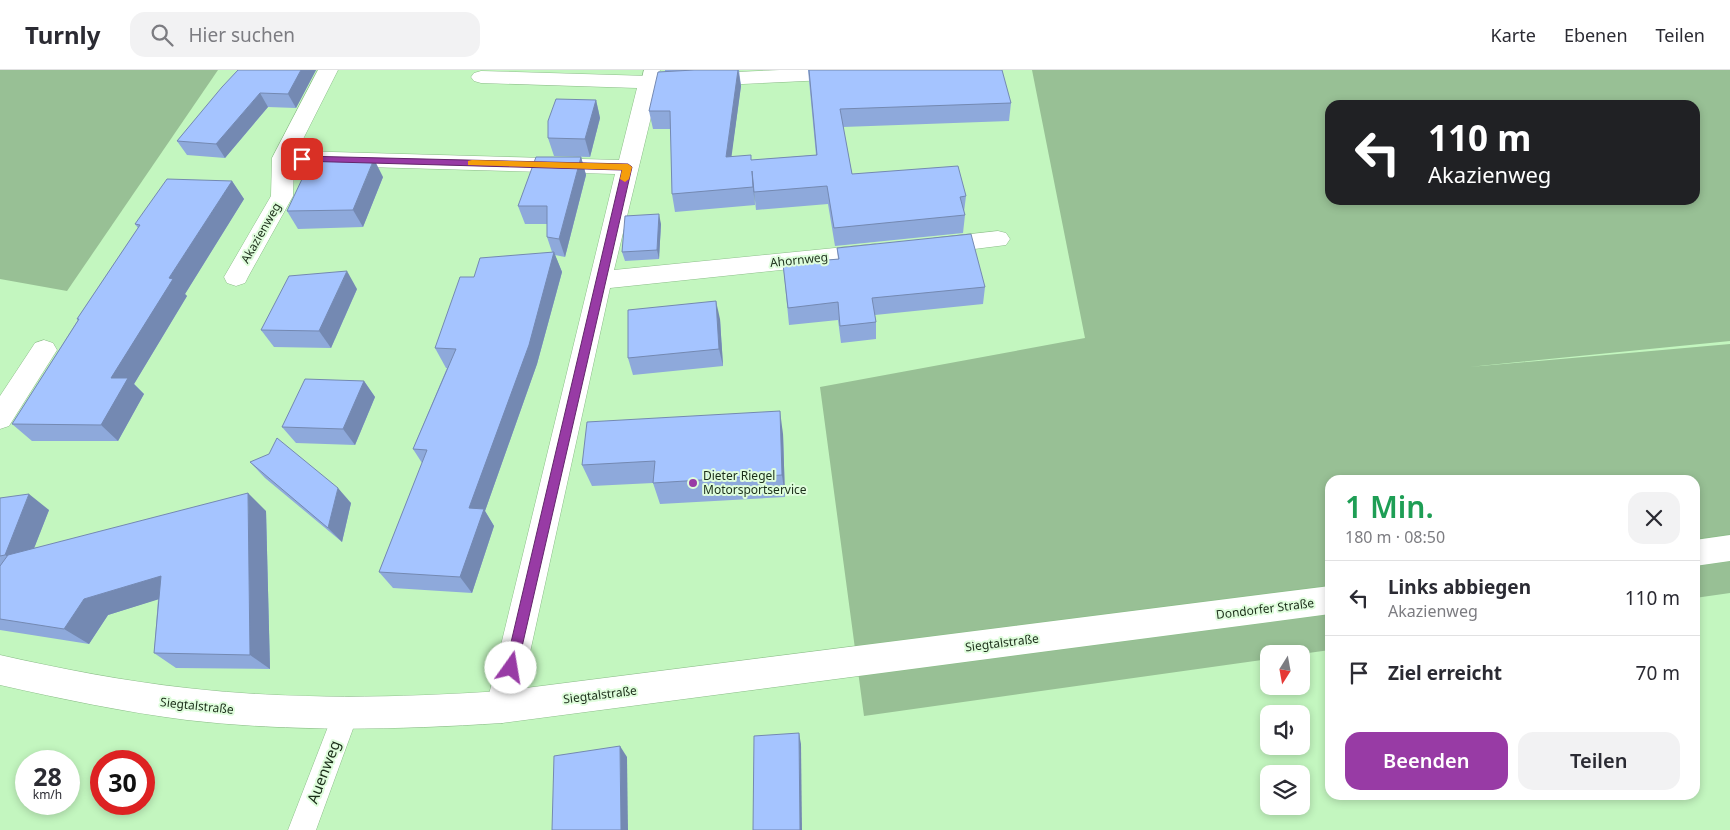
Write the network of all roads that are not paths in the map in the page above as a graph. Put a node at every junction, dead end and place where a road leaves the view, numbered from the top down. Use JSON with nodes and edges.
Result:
{"nodes":[{"id":1,"x":328,"y":70,"type":"edge"},
{"id":2,"x":911,"y":70,"type":"edge"},
{"id":3,"x":651,"y":76,"type":"edge"},
{"id":4,"x":481,"y":77,"type":"dead end"},
{"id":5,"x":283,"y":158,"type":"junction"},
{"id":6,"x":628,"y":167,"type":"junction"},
{"id":7,"x":998,"y":239,"type":"dead end"},
{"id":8,"x":236,"y":277,"type":"dead end"},
{"id":9,"x":600,"y":280,"type":"junction"},
{"id":10,"x":44,"y":350,"type":"dead end"},
{"id":11,"x":0,"y":418,"type":"edge"},
{"id":12,"x":1730,"y":548,"type":"edge"},
{"id":13,"x":1700,"y":552,"type":"edge"},
{"id":14,"x":1325,"y":601,"type":"edge"},
{"id":15,"x":1200,"y":617,"type":"joint"},
{"id":16,"x":0,"y":670,"type":"edge"},
{"id":17,"x":502,"y":707,"type":"junction"},
{"id":18,"x":346,"y":715,"type":"junction"},
{"id":19,"x":302,"y":830,"type":"edge"}],
"edges":[{"from":1,"to":5,"type":"street","name":"Akazienweg"},
{"from":2,"to":3,"type":"street"},
{"from":3,"to":4,"type":"street"},
{"from":3,"to":6,"type":"street"},
{"from":5,"to":6,"type":"street"},
{"from":5,"to":8,"type":"street","name":"Akazienweg"},
{"from":6,"to":9,"type":"street"},
{"from":7,"to":9,"type":"street","name":"Ahornweg"},
{"from":9,"to":17,"type":"street"},
{"from":10,"to":11,"type":"street"},
{"from":12,"to":13,"type":"street"},
{"from":14,"to":15,"type":"street","name":"Dondorfer Straße"},
{"from":15,"to":17,"type":"street","name":"Siegtalstraße"},
{"from":16,"to":18,"type":"street","name":"Siegtalstraße"},
{"from":17,"to":18,"type":"street","name":"Siegtalstraße"},
{"from":18,"to":19,"type":"lane","name":"Auenweg"}]}
